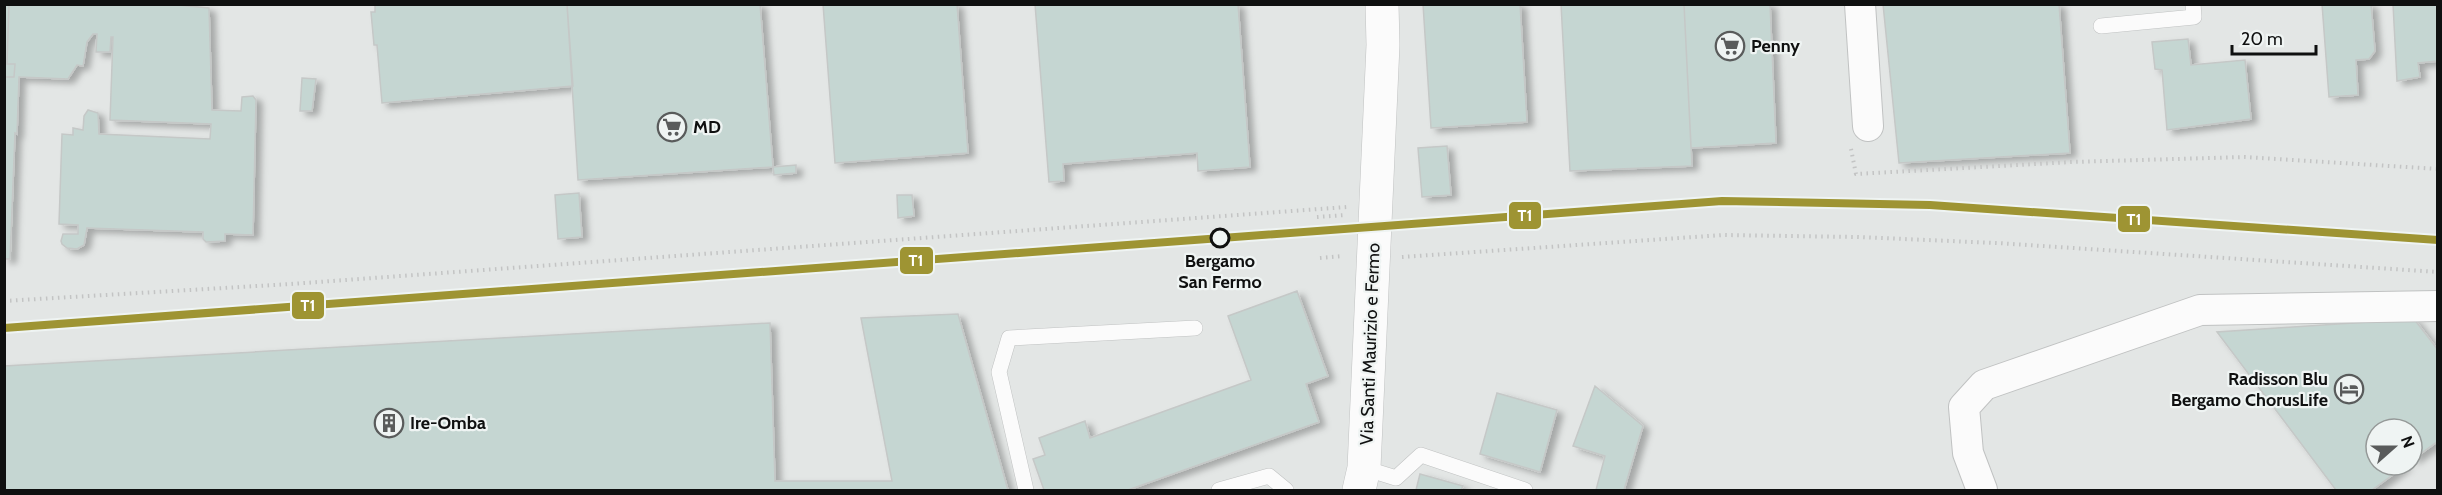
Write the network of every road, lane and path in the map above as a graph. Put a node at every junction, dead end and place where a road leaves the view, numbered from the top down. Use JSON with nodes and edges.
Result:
{"nodes":[{"id":1,"x":1382,"y":4,"type":"edge"},
{"id":2,"x":1860,"y":4,"type":"edge"},
{"id":3,"x":2193,"y":4,"type":"edge"},
{"id":4,"x":2101,"y":26,"type":"dead end"},
{"id":5,"x":1859,"y":136,"type":"joint"},
{"id":6,"x":2438,"y":169,"type":"edge"},
{"id":7,"x":1344,"y":215,"type":"dead end"},
{"id":8,"x":1317,"y":217,"type":"dead end"},
{"id":9,"x":1350,"y":222,"type":"dead end"},
{"id":10,"x":1360,"y":257,"type":"junction"},
{"id":11,"x":1320,"y":258,"type":"dead end"},
{"id":12,"x":2438,"y":272,"type":"edge"},
{"id":13,"x":4,"y":301,"type":"edge"},
{"id":14,"x":2438,"y":306,"type":"edge"},
{"id":15,"x":1195,"y":328,"type":"dead end"},
{"id":16,"x":1364,"y":483,"type":"edge"},
{"id":17,"x":1026,"y":490,"type":"edge"},
{"id":18,"x":1219,"y":490,"type":"edge"},
{"id":19,"x":1286,"y":490,"type":"edge"},
{"id":20,"x":1525,"y":490,"type":"edge"},
{"id":21,"x":1982,"y":490,"type":"edge"}],
"edges":[{"from":1,"to":10,"type":"street","name":"Via Santi Maurizio e Fermo"},
{"from":2,"to":5,"type":"street"},
{"from":3,"to":4,"type":"lane"},
{"from":5,"to":6,"type":"path"},
{"from":7,"to":8,"type":"path"},
{"from":9,"to":13,"type":"path"},
{"from":10,"to":11,"type":"path"},
{"from":10,"to":12,"type":"path"},
{"from":10,"to":16,"type":"street","name":"Via Santi Maurizio e Fermo"},
{"from":14,"to":21,"type":"street"},
{"from":15,"to":17,"type":"lane"},
{"from":16,"to":20,"type":"lane"},
{"from":18,"to":19,"type":"lane"}]}
